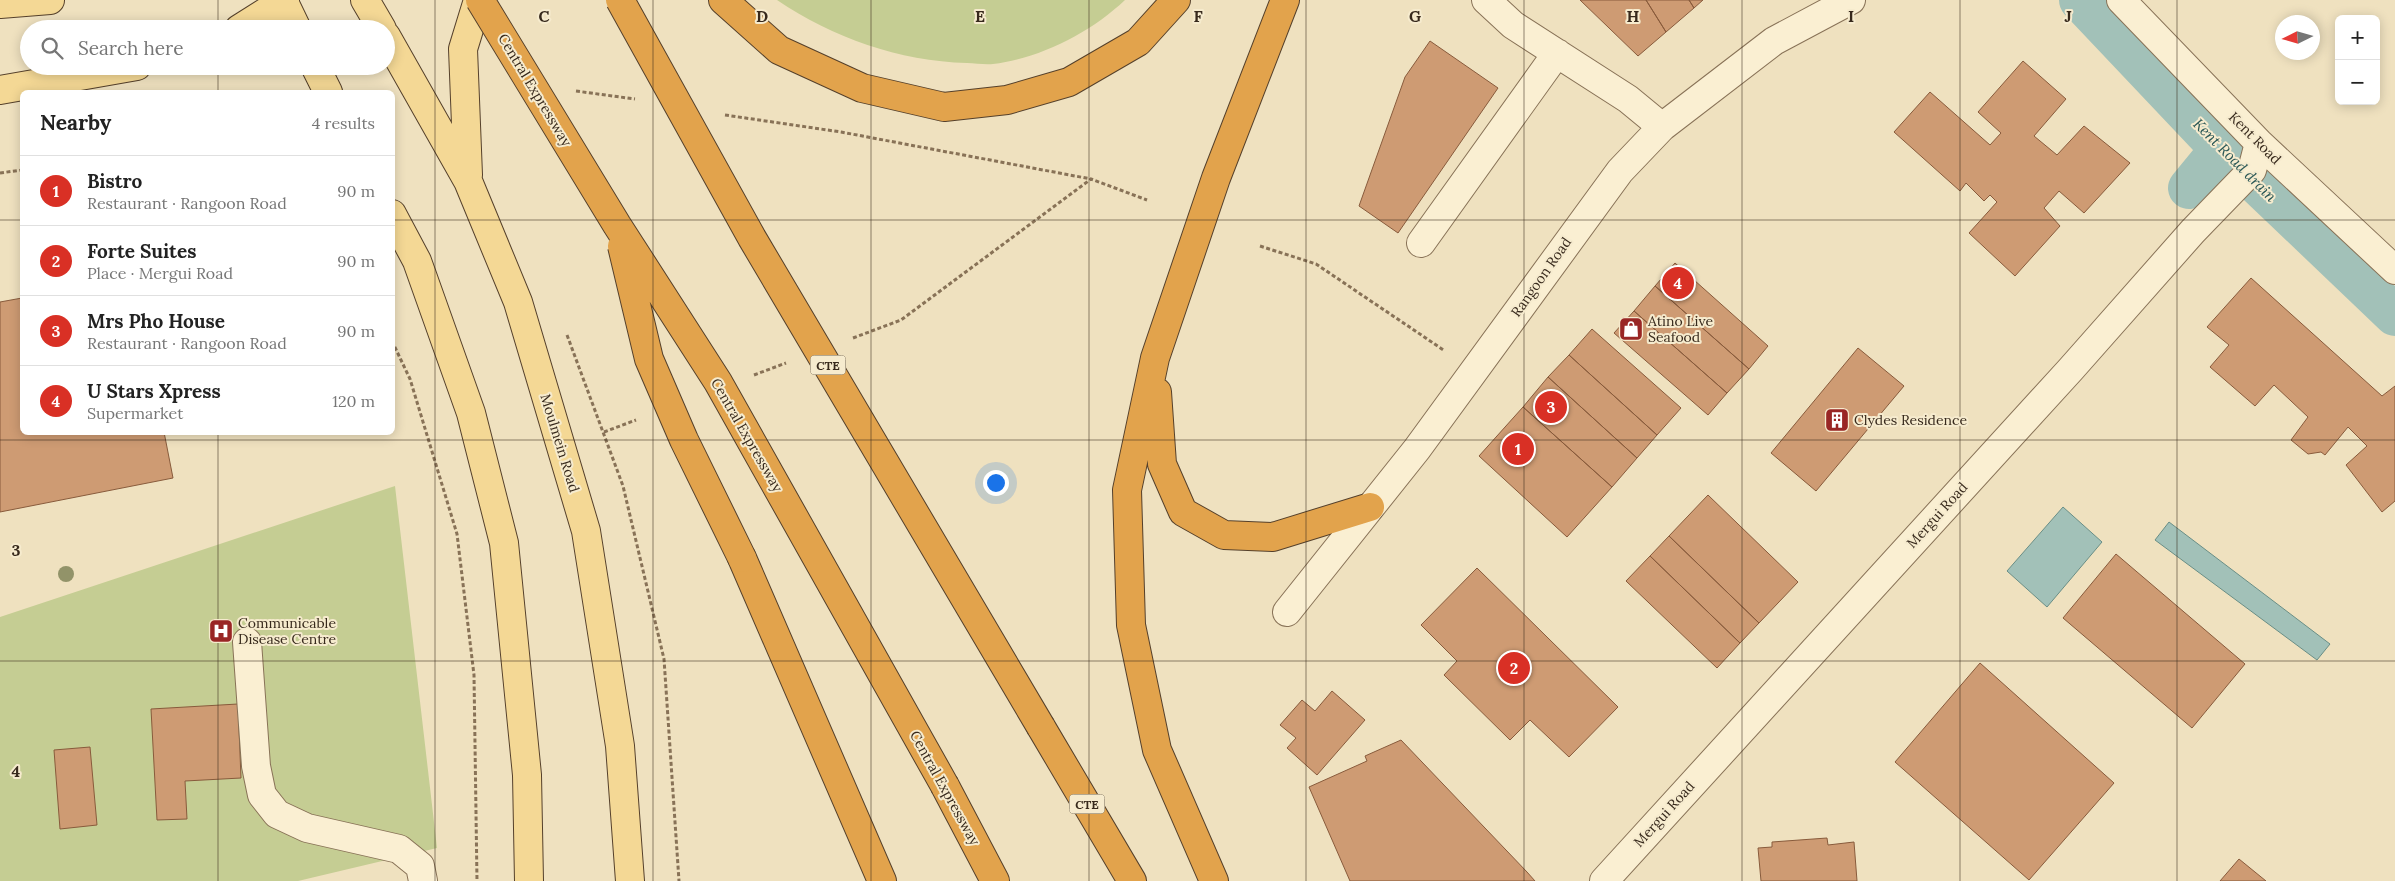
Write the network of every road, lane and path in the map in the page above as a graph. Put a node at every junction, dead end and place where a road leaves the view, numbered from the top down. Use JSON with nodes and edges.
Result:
{"nodes":[{"id":1,"x":50,"y":0,"type":"edge"},
{"id":2,"x":365,"y":0,"type":"edge"},
{"id":3,"x":479,"y":0,"type":"edge"},
{"id":4,"x":620,"y":0,"type":"edge"},
{"id":5,"x":723,"y":0,"type":"edge"},
{"id":6,"x":1176,"y":0,"type":"edge"},
{"id":7,"x":1286,"y":0,"type":"edge"},
{"id":8,"x":1486,"y":0,"type":"edge"},
{"id":9,"x":1851,"y":0,"type":"edge"},
{"id":10,"x":2122,"y":0,"type":"edge"},
{"id":11,"x":284,"y":1,"type":"edge"},
{"id":12,"x":0,"y":4,"type":"edge"},
{"id":13,"x":253,"y":20,"type":"edge"},
{"id":14,"x":293,"y":20,"type":"edge"},
{"id":15,"x":377,"y":20,"type":"edge"},
{"id":16,"x":395,"y":52,"type":"edge"},
{"id":17,"x":1557,"y":53,"type":"junction"},
{"id":18,"x":86,"y":75,"type":"edge"},
{"id":19,"x":320,"y":75,"type":"edge"},
{"id":20,"x":0,"y":90,"type":"edge"},
{"id":21,"x":327,"y":90,"type":"edge"},
{"id":22,"x":567,"y":90,"type":"dead end"},
{"id":23,"x":645,"y":101,"type":"dead end"},
{"id":24,"x":721,"y":114,"type":"dead end"},
{"id":25,"x":1662,"y":127,"type":"junction"},
{"id":26,"x":2259,"y":143,"type":"junction"},
{"id":27,"x":20,"y":170,"type":"edge"},
{"id":28,"x":0,"y":173,"type":"edge"},
{"id":29,"x":1091,"y":178,"type":"junction"},
{"id":30,"x":468,"y":181,"type":"junction"},
{"id":31,"x":1148,"y":200,"type":"dead end"},
{"id":32,"x":395,"y":220,"type":"edge"},
{"id":33,"x":617,"y":225,"type":"junction"},
{"id":34,"x":1421,"y":242,"type":"dead end"},
{"id":35,"x":1260,"y":246,"type":"dead end"},
{"id":36,"x":2395,"y":270,"type":"edge"},
{"id":37,"x":901,"y":320,"type":"dead end"},
{"id":38,"x":395,"y":347,"type":"edge"},
{"id":39,"x":1155,"y":358,"type":"junction"},
{"id":40,"x":1475,"y":370,"type":"junction"},
{"id":41,"x":1370,"y":507,"type":"junction"},
{"id":42,"x":1286,"y":612,"type":"dead end"},
{"id":43,"x":247,"y":642,"type":"dead end"},
{"id":44,"x":423,"y":881,"type":"edge"},
{"id":45,"x":477,"y":881,"type":"edge"},
{"id":46,"x":528,"y":881,"type":"edge"},
{"id":47,"x":630,"y":881,"type":"edge"},
{"id":48,"x":882,"y":881,"type":"edge"},
{"id":49,"x":995,"y":881,"type":"edge"},
{"id":50,"x":1132,"y":881,"type":"edge"},
{"id":51,"x":1214,"y":881,"type":"edge"},
{"id":52,"x":1604,"y":881,"type":"edge"}],
"edges":[{"from":1,"to":12,"type":"main road"},
{"from":2,"to":15,"type":"main road"},
{"from":3,"to":30,"type":"main road"},
{"from":3,"to":33,"type":"highway","name":"Central Expressway","bridge":true},
{"from":4,"to":50,"type":"highway","number":"CTE","bridge":true},
{"from":5,"to":6,"type":"highway"},
{"from":7,"to":39,"type":"highway"},
{"from":8,"to":17,"type":"street"},
{"from":9,"to":25,"type":"street","name":"Rangoon Road"},
{"from":10,"to":26,"type":"street","name":"Kent Road"},
{"from":11,"to":13,"type":"main road"},
{"from":11,"to":14,"type":"main road"},
{"from":16,"to":30,"type":"main road","name":"Moulmein Road"},
{"from":17,"to":25,"type":"street"},
{"from":17,"to":34,"type":"street"},
{"from":18,"to":20,"type":"main road"},
{"from":19,"to":21,"type":"main road"},
{"from":22,"to":23,"type":"path"},
{"from":24,"to":29,"type":"path"},
{"from":25,"to":40,"type":"street","name":"Rangoon Road"},
{"from":26,"to":36,"type":"street","name":"Kent Road"},
{"from":26,"to":52,"type":"street","name":"Mergui Road"},
{"from":27,"to":28,"type":"path"},
{"from":29,"to":31,"type":"path"},
{"from":29,"to":37,"type":"path"},
{"from":30,"to":47,"type":"main road","name":"Moulmein Road"},
{"from":32,"to":46,"type":"main road"},
{"from":33,"to":48,"type":"highway","bridge":true},
{"from":33,"to":49,"type":"highway","name":"Central Expressway","bridge":true},
{"from":35,"to":40,"type":"path"},
{"from":38,"to":45,"type":"path"},
{"from":39,"to":41,"type":"highway"},
{"from":39,"to":51,"type":"highway"},
{"from":40,"to":41,"type":"street","name":"Rangoon Road"},
{"from":41,"to":42,"type":"street","name":"Rangoon Road"},
{"from":43,"to":44,"type":"street"}]}
